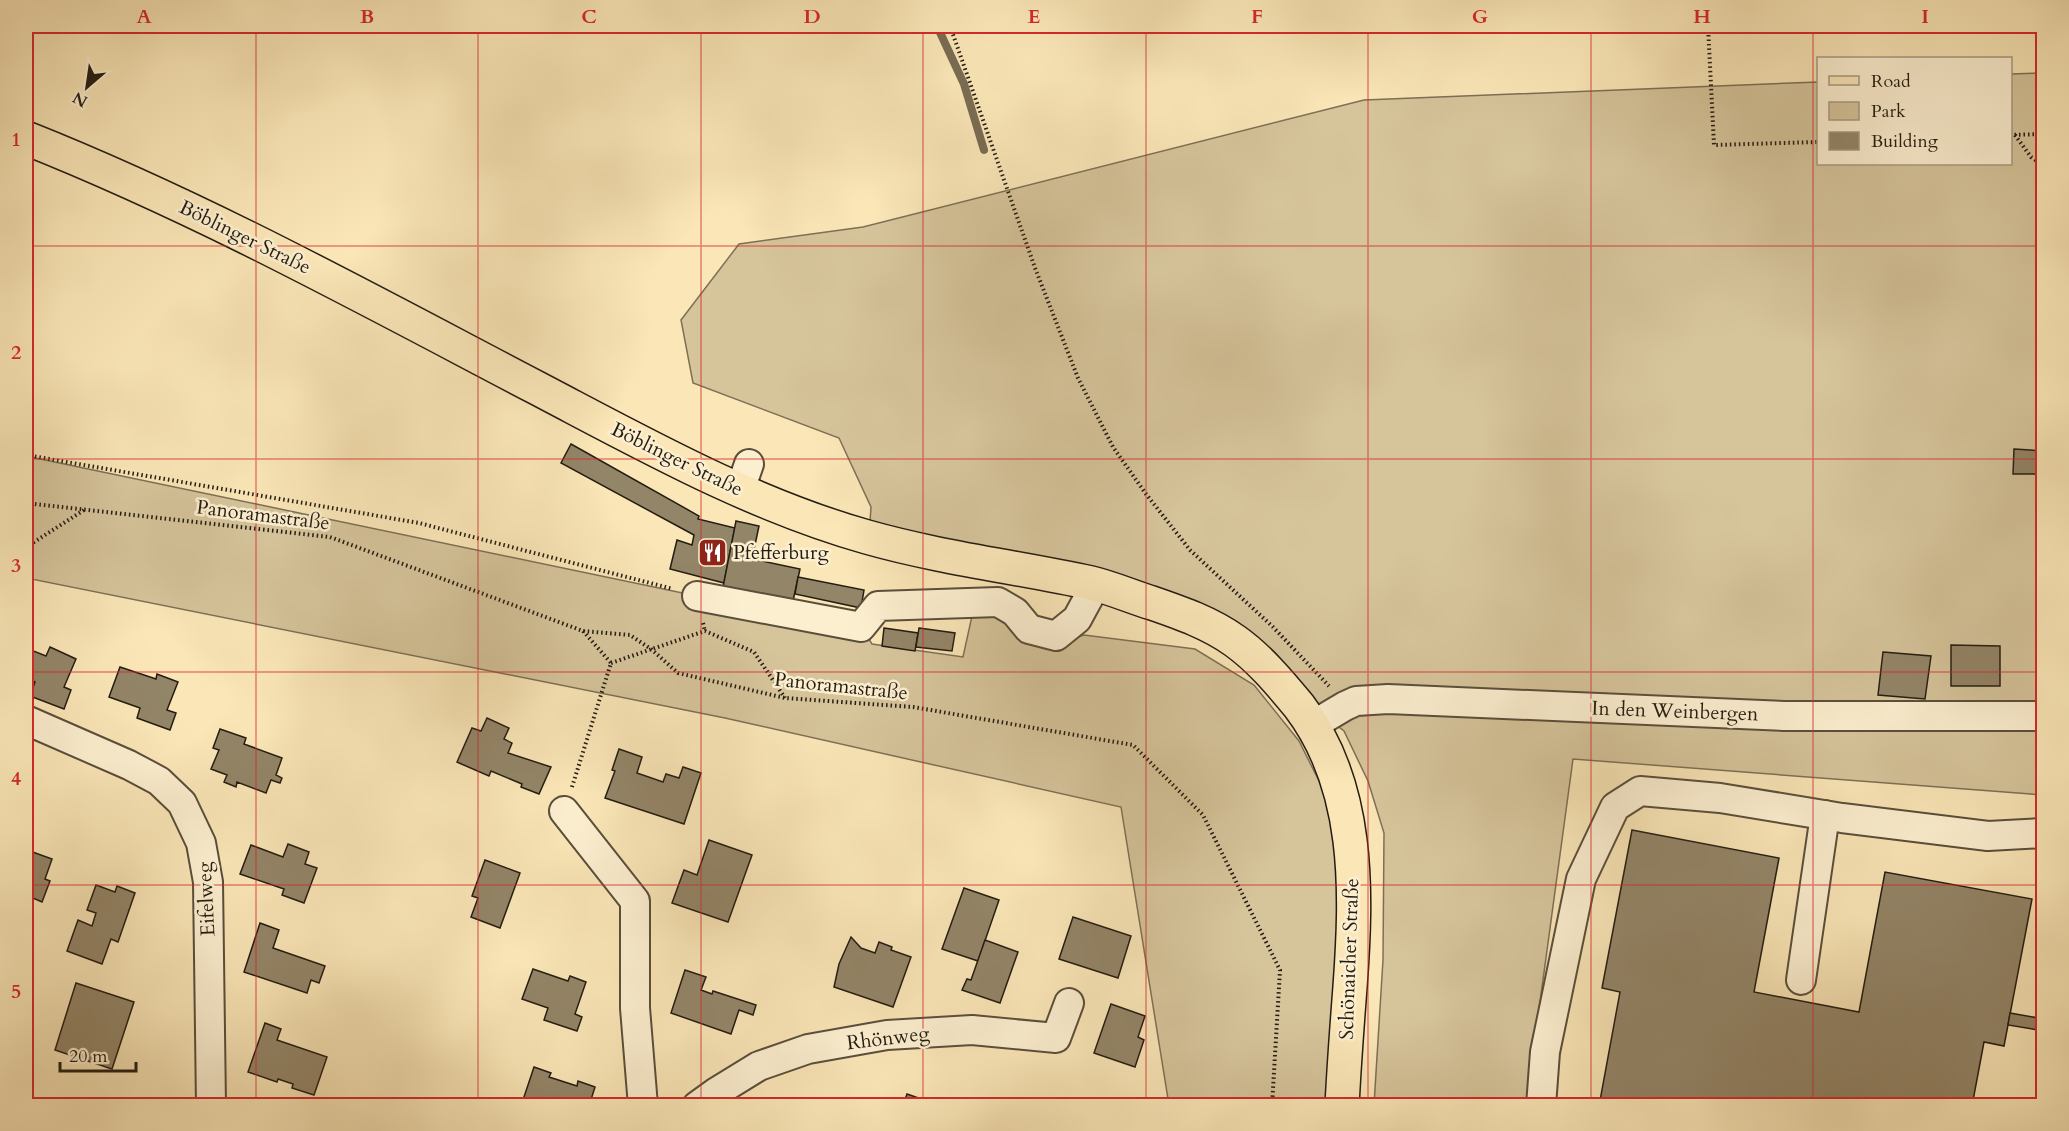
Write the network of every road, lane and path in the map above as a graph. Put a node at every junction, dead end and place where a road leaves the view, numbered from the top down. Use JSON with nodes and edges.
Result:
{"nodes":[{"id":1,"x":950,"y":26,"type":"edge"},
{"id":2,"x":1708,"y":26,"type":"edge"},
{"id":3,"x":2043,"y":134,"type":"edge"},
{"id":4,"x":2013,"y":135,"type":"edge"},
{"id":5,"x":26,"y":138,"type":"edge"},
{"id":6,"x":1817,"y":142,"type":"edge"},
{"id":7,"x":2043,"y":166,"type":"edge"},
{"id":8,"x":26,"y":455,"type":"edge"},
{"id":9,"x":26,"y":503,"type":"edge"},
{"id":10,"x":84,"y":510,"type":"junction"},
{"id":11,"x":26,"y":540,"type":"edge"},
{"id":12,"x":31,"y":544,"type":"junction"},
{"id":13,"x":26,"y":563,"type":"edge"},
{"id":14,"x":1096,"y":584,"type":"junction"},
{"id":15,"x":697,"y":596,"type":"joint"},
{"id":16,"x":583,"y":631,"type":"junction"},
{"id":17,"x":651,"y":649,"type":"junction"},
{"id":18,"x":611,"y":663,"type":"junction"},
{"id":19,"x":785,"y":698,"type":"junction"},
{"id":20,"x":2043,"y":716,"type":"edge"},
{"id":21,"x":26,"y":720,"type":"edge"},
{"id":22,"x":1327,"y":723,"type":"junction"},
{"id":23,"x":564,"y":811,"type":"joint"},
{"id":24,"x":1825,"y":815,"type":"junction"},
{"id":25,"x":2043,"y":833,"type":"edge"},
{"id":26,"x":1801,"y":980,"type":"dead end"},
{"id":27,"x":1069,"y":1003,"type":"dead end"},
{"id":28,"x":211,"y":1106,"type":"edge"},
{"id":29,"x":643,"y":1106,"type":"edge"},
{"id":30,"x":697,"y":1106,"type":"edge"},
{"id":31,"x":1272,"y":1106,"type":"edge"},
{"id":32,"x":1342,"y":1106,"type":"edge"},
{"id":33,"x":1541,"y":1106,"type":"edge"}],
"edges":[{"from":1,"to":22,"type":"path"},
{"from":2,"to":6,"type":"path"},
{"from":3,"to":4,"type":"path"},
{"from":4,"to":7,"type":"path"},
{"from":5,"to":14,"type":"main road","name":"Böblinger Straße"},
{"from":8,"to":15,"type":"path"},
{"from":9,"to":10,"type":"path","name":"Panoramastraße"},
{"from":10,"to":12,"type":"path"},
{"from":10,"to":16,"type":"path","name":"Panoramastraße"},
{"from":11,"to":12,"type":"path"},
{"from":12,"to":13,"type":"path"},
{"from":14,"to":15,"type":"street"},
{"from":14,"to":22,"type":"main road","name":"Böblinger Straße"},
{"from":16,"to":17,"type":"path","name":"Panoramastraße"},
{"from":16,"to":18,"type":"path"},
{"from":17,"to":18,"type":"path"},
{"from":17,"to":19,"type":"path","name":"Panoramastraße"},
{"from":17,"to":19,"type":"path"},
{"from":18,"to":23,"type":"path"},
{"from":19,"to":31,"type":"path","name":"Panoramastraße"},
{"from":20,"to":22,"type":"street","name":"In den Weinbergen"},
{"from":21,"to":28,"type":"street","name":"Eifelweg"},
{"from":22,"to":32,"type":"main road","name":"Schönaicher Straße"},
{"from":23,"to":29,"type":"street"},
{"from":24,"to":25,"type":"street"},
{"from":24,"to":26,"type":"street"},
{"from":24,"to":33,"type":"street"},
{"from":27,"to":30,"type":"street","name":"Rhönweg"}]}
